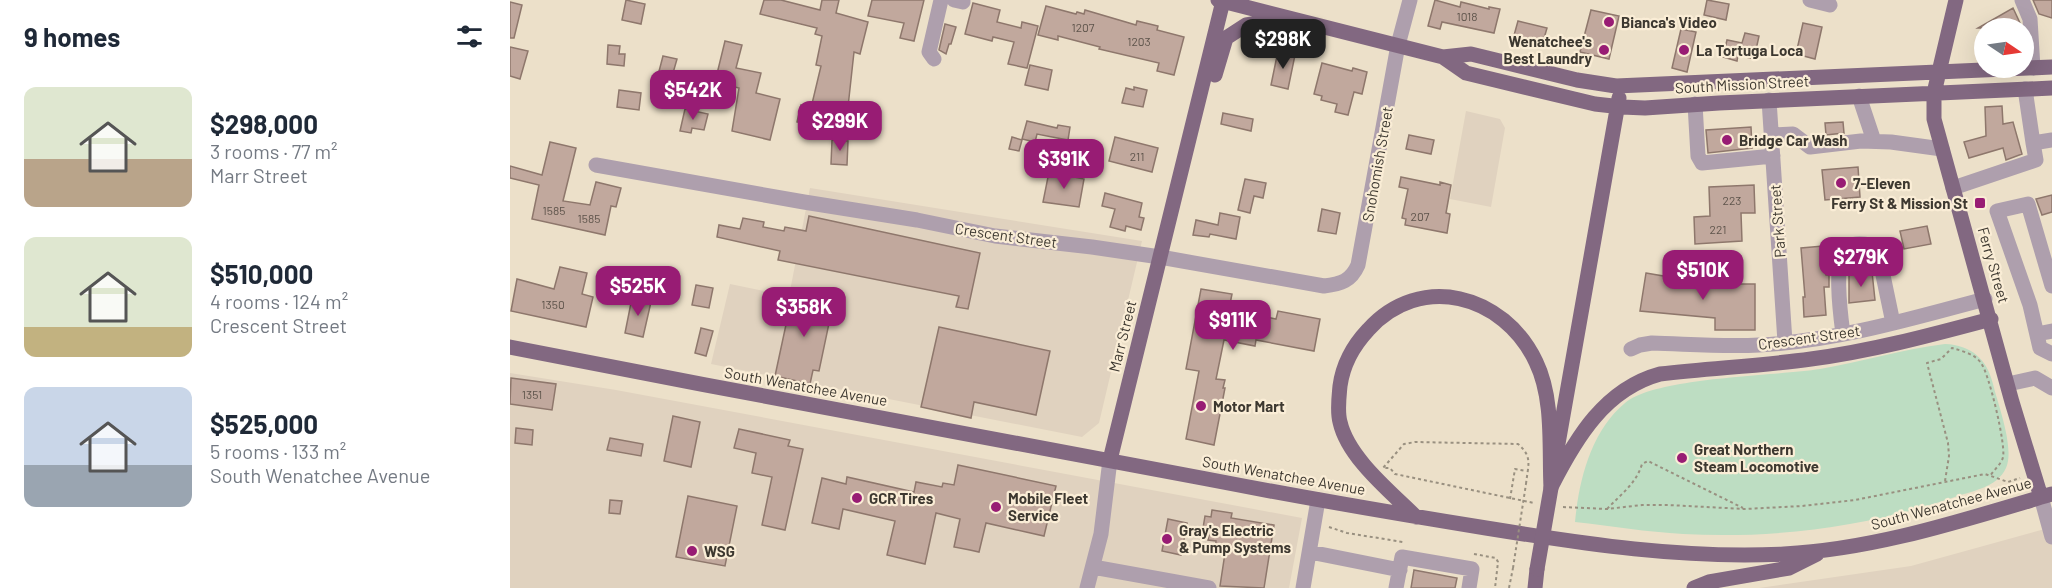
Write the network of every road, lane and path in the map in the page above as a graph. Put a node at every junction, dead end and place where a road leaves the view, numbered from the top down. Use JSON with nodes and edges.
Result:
{"nodes":[{"id":1,"x":941,"y":0,"type":"edge"},
{"id":2,"x":954,"y":0,"type":"edge"},
{"id":3,"x":963,"y":0,"type":"edge"},
{"id":4,"x":1220,"y":0,"type":"edge"},
{"id":5,"x":1410,"y":0,"type":"edge"},
{"id":6,"x":1809,"y":0,"type":"edge"},
{"id":7,"x":1956,"y":0,"type":"edge"},
{"id":8,"x":2022,"y":0,"type":"edge"},
{"id":9,"x":1830,"y":5,"type":"dead end"},
{"id":10,"x":1288,"y":18,"type":"junction"},
{"id":11,"x":2030,"y":18,"type":"edge"},
{"id":12,"x":1398,"y":45,"type":"junction"},
{"id":13,"x":1443,"y":57,"type":"junction"},
{"id":14,"x":934,"y":60,"type":"dead end"},
{"id":15,"x":2052,"y":67,"type":"edge"},
{"id":16,"x":2034,"y":68,"type":"edge"},
{"id":17,"x":1974,"y":71,"type":"edge"},
{"id":18,"x":1939,"y":72,"type":"junction"},
{"id":19,"x":1622,"y":86,"type":"junction"},
{"id":20,"x":2052,"y":88,"type":"edge"},
{"id":21,"x":2025,"y":89,"type":"junction"},
{"id":22,"x":1201,"y":93,"type":"junction"},
{"id":23,"x":1934,"y":93,"type":"junction"},
{"id":24,"x":1859,"y":96,"type":"junction"},
{"id":25,"x":1769,"y":100,"type":"junction"},
{"id":26,"x":1695,"y":104,"type":"junction"},
{"id":27,"x":1617,"y":107,"type":"junction"},
{"id":28,"x":1772,"y":135,"type":"junction"},
{"id":29,"x":2052,"y":140,"type":"edge"},
{"id":30,"x":1874,"y":141,"type":"junction"},
{"id":31,"x":2034,"y":143,"type":"junction"},
{"id":32,"x":1942,"y":149,"type":"junction"},
{"id":33,"x":1773,"y":156,"type":"junction"},
{"id":34,"x":596,"y":165,"type":"dead end"},
{"id":35,"x":1953,"y":188,"type":"junction"},
{"id":36,"x":1160,"y":257,"type":"junction"},
{"id":37,"x":1348,"y":280,"type":"joint"},
{"id":38,"x":2052,"y":285,"type":"edge"},
{"id":39,"x":1985,"y":299,"type":"junction"},
{"id":40,"x":1990,"y":320,"type":"junction"},
{"id":41,"x":1898,"y":322,"type":"junction"},
{"id":42,"x":2052,"y":331,"type":"edge"},
{"id":43,"x":1843,"y":334,"type":"junction"},
{"id":44,"x":2037,"y":334,"type":"junction"},
{"id":45,"x":1785,"y":342,"type":"junction"},
{"id":46,"x":510,"y":347,"type":"edge"},
{"id":47,"x":1631,"y":349,"type":"dead end"},
{"id":48,"x":2052,"y":354,"type":"edge"},
{"id":49,"x":2008,"y":384,"type":"junction"},
{"id":50,"x":2052,"y":388,"type":"edge"},
{"id":51,"x":1110,"y":460,"type":"junction"},
{"id":52,"x":1528,"y":471,"type":"junction"},
{"id":53,"x":2034,"y":474,"type":"junction"},
{"id":54,"x":1990,"y":476,"type":"junction"},
{"id":55,"x":1945,"y":481,"type":"junction"},
{"id":56,"x":1551,"y":488,"type":"junction"},
{"id":57,"x":2047,"y":496,"type":"edge"},
{"id":58,"x":1510,"y":499,"type":"junction"},
{"id":59,"x":1318,"y":500,"type":"junction"},
{"id":60,"x":1543,"y":504,"type":"dead end"},
{"id":61,"x":1554,"y":506,"type":"dead end"},
{"id":62,"x":1745,"y":508,"type":"junction"},
{"id":63,"x":1607,"y":509,"type":"junction"},
{"id":64,"x":1416,"y":517,"type":"junction"},
{"id":65,"x":2052,"y":537,"type":"edge"},
{"id":66,"x":1824,"y":550,"type":"junction"},
{"id":67,"x":1310,"y":552,"type":"junction"},
{"id":68,"x":1093,"y":567,"type":"junction"},
{"id":69,"x":1400,"y":570,"type":"junction"},
{"id":70,"x":1087,"y":588,"type":"edge"},
{"id":71,"x":1209,"y":588,"type":"edge"},
{"id":72,"x":1303,"y":588,"type":"edge"},
{"id":73,"x":1396,"y":588,"type":"edge"},
{"id":74,"x":1469,"y":588,"type":"edge"},
{"id":75,"x":1509,"y":588,"type":"edge"},
{"id":76,"x":1535,"y":588,"type":"edge"},
{"id":77,"x":1694,"y":588,"type":"edge"}],
"edges":[{"from":1,"to":14,"type":"street"},
{"from":2,"to":3,"type":"street"},
{"from":4,"to":10,"type":"main road","name":"South Mission Street"},
{"from":4,"to":22,"type":"main road","name":"Marr Street"},
{"from":5,"to":12,"type":"street","name":"Snohomish Street"},
{"from":6,"to":9,"type":"street"},
{"from":7,"to":18,"type":"main road","name":"Ferry Street"},
{"from":8,"to":11,"type":"street"},
{"from":10,"to":12,"type":"main road","name":"South Mission Street"},
{"from":10,"to":22,"type":"main road","name":"Marr Street"},
{"from":12,"to":13,"type":"main road","name":"South Mission Street"},
{"from":12,"to":37,"type":"street","name":"Snohomish Street"},
{"from":13,"to":19,"type":"main road","name":"South Mission Street"},
{"from":13,"to":27,"type":"main road","name":"South Mission Street"},
{"from":15,"to":16,"type":"main road","name":"South Mission Street"},
{"from":17,"to":18,"type":"main road","name":"South Mission Street"},
{"from":18,"to":19,"type":"main road","name":"South Mission Street"},
{"from":18,"to":23,"type":"main road","name":"Ferry Street"},
{"from":19,"to":27,"type":"main road"},
{"from":20,"to":21,"type":"main road","name":"South Mission Street"},
{"from":21,"to":23,"type":"main road","name":"South Mission Street"},
{"from":21,"to":31,"type":"street"},
{"from":22,"to":36,"type":"main road","name":"Marr Street"},
{"from":23,"to":24,"type":"main road","name":"South Mission Street"},
{"from":23,"to":32,"type":"main road","name":"Ferry Street"},
{"from":24,"to":25,"type":"main road","name":"South Mission Street"},
{"from":24,"to":30,"type":"street"},
{"from":25,"to":26,"type":"main road","name":"South Mission Street"},
{"from":25,"to":28,"type":"street","name":"Park Street"},
{"from":26,"to":27,"type":"main road","name":"South Mission Street"},
{"from":26,"to":33,"type":"street"},
{"from":27,"to":56,"type":"main road"},
{"from":28,"to":30,"type":"street"},
{"from":28,"to":33,"type":"street","name":"Park Street"},
{"from":29,"to":31,"type":"street"},
{"from":30,"to":32,"type":"street"},
{"from":31,"to":35,"type":"street"},
{"from":32,"to":35,"type":"main road","name":"Ferry Street"},
{"from":33,"to":45,"type":"street","name":"Park Street"},
{"from":34,"to":36,"type":"street","name":"Crescent Street"},
{"from":35,"to":39,"type":"main road","name":"Ferry Street"},
{"from":36,"to":37,"type":"street","name":"Crescent Street"},
{"from":36,"to":51,"type":"main road","name":"Marr Street"},
{"from":38,"to":44,"type":"street"},
{"from":39,"to":40,"type":"main road","name":"Ferry Street"},
{"from":39,"to":41,"type":"street","name":"Crescent Street"},
{"from":40,"to":49,"type":"main road","name":"Ferry Street"},
{"from":40,"to":56,"type":"main road"},
{"from":41,"to":43,"type":"street","name":"Crescent Street"},
{"from":41,"to":43,"type":"street"},
{"from":42,"to":44,"type":"street"},
{"from":43,"to":45,"type":"street","name":"Crescent Street"},
{"from":44,"to":48,"type":"street"},
{"from":45,"to":47,"type":"street","name":"Crescent Street"},
{"from":46,"to":51,"type":"main road","name":"South Wenatchee Avenue"},
{"from":49,"to":50,"type":"street"},
{"from":49,"to":53,"type":"main road","name":"Ferry Street"},
{"from":51,"to":59,"type":"main road","name":"South Wenatchee Avenue"},
{"from":51,"to":68,"type":"street","name":"Marr Street"},
{"from":52,"to":58,"type":"path"},
{"from":52,"to":58,"type":"path"},
{"from":52,"to":75,"type":"path","bridge":true},
{"from":53,"to":54,"type":"path"},
{"from":53,"to":57,"type":"main road","name":"Ferry Street"},
{"from":54,"to":55,"type":"path"},
{"from":54,"to":55,"type":"path"},
{"from":55,"to":62,"type":"path"},
{"from":56,"to":64,"type":"main road"},
{"from":56,"to":76,"type":"main road","bridge":true},
{"from":57,"to":65,"type":"street","name":"Ferry Street"},
{"from":57,"to":66,"type":"main road","name":"South Wenatchee Avenue"},
{"from":58,"to":60,"type":"path"},
{"from":59,"to":64,"type":"main road","name":"South Wenatchee Avenue"},
{"from":59,"to":67,"type":"street"},
{"from":61,"to":63,"type":"path"},
{"from":62,"to":63,"type":"path"},
{"from":62,"to":63,"type":"path"},
{"from":64,"to":66,"type":"main road","name":"South Wenatchee Avenue"},
{"from":66,"to":77,"type":"main road"},
{"from":67,"to":69,"type":"street"},
{"from":67,"to":72,"type":"street"},
{"from":68,"to":70,"type":"street","name":"Marr Street"},
{"from":68,"to":71,"type":"street"},
{"from":69,"to":73,"type":"street"},
{"from":69,"to":74,"type":"street"}]}
